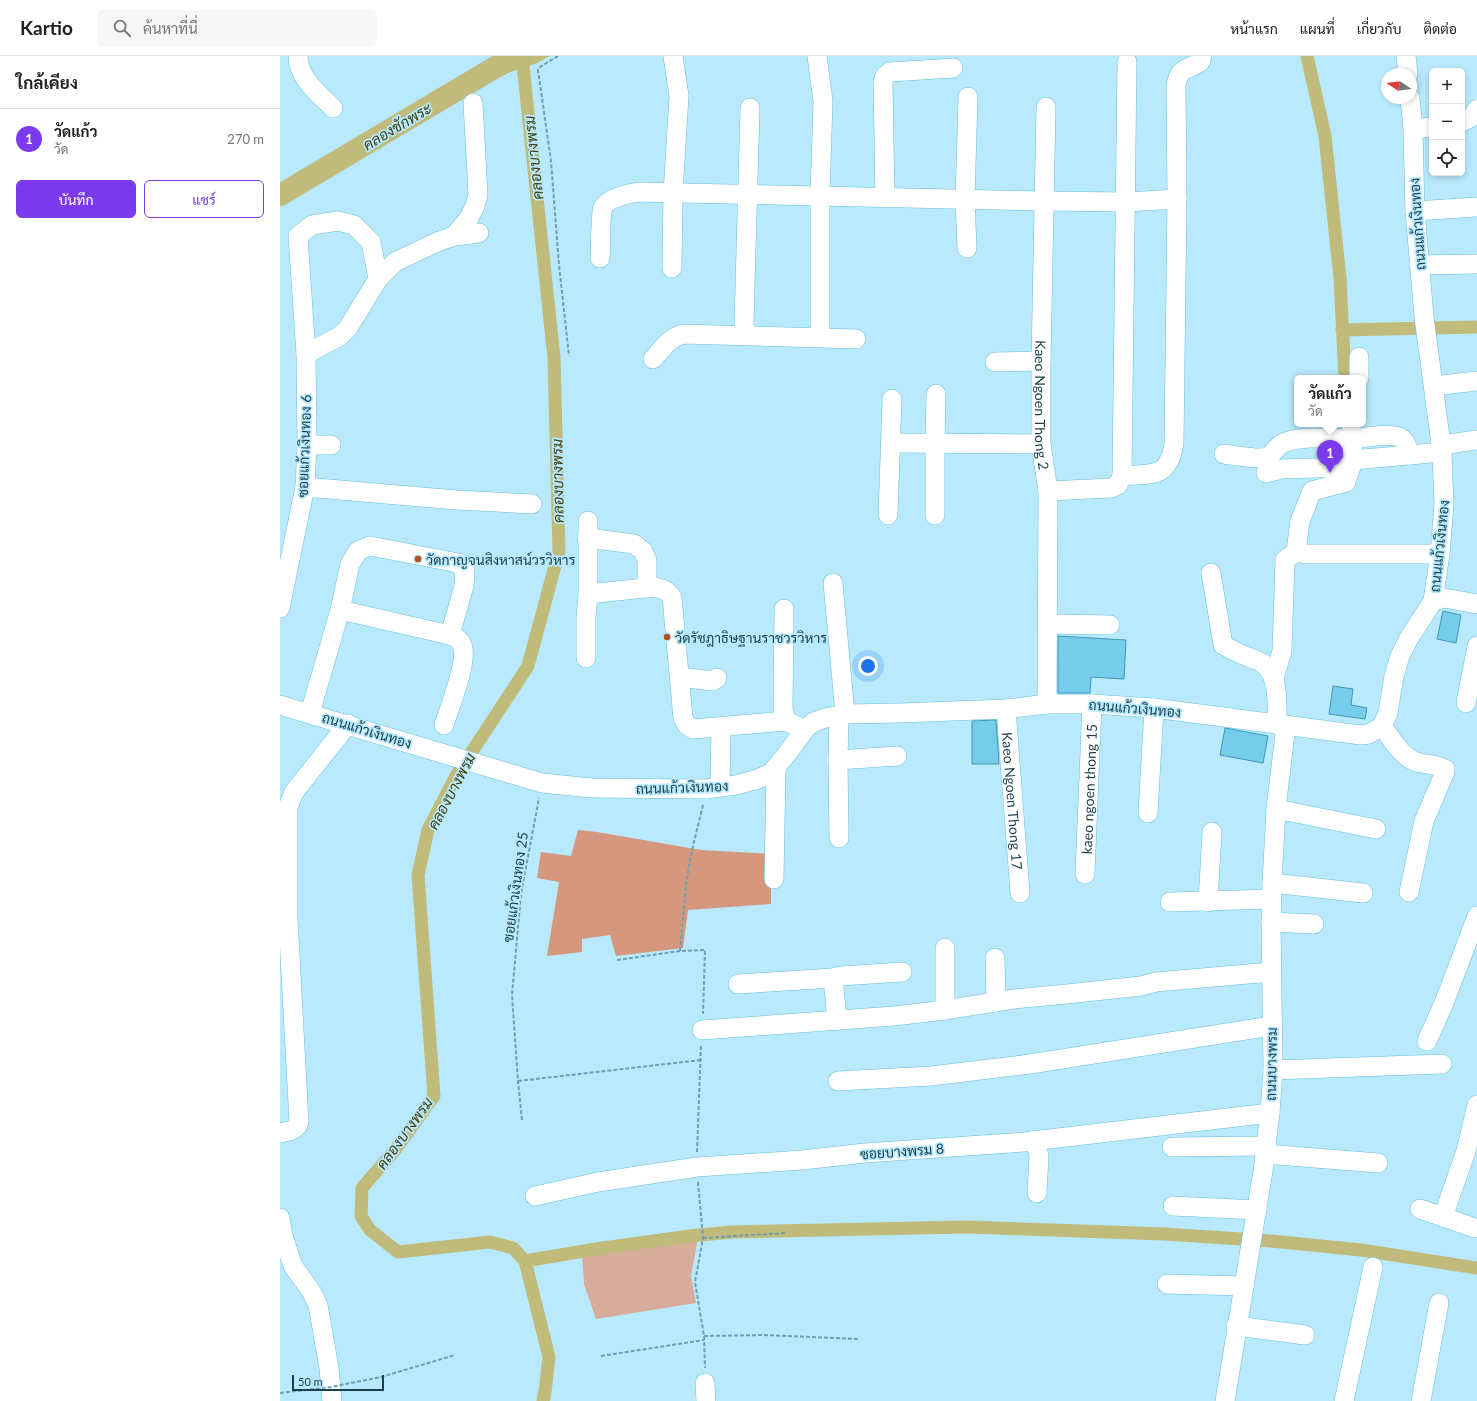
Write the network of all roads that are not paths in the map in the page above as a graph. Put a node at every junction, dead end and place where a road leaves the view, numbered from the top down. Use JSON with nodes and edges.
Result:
{"nodes":[{"id":1,"x":298,"y":56,"type":"edge"},
{"id":2,"x":673,"y":56,"type":"edge"},
{"id":3,"x":817,"y":56,"type":"edge"},
{"id":4,"x":1202,"y":56,"type":"edge"},
{"id":5,"x":1406,"y":56,"type":"edge"},
{"id":6,"x":1127,"y":62,"type":"dead end"},
{"id":7,"x":943,"y":64,"type":"edge"},
{"id":8,"x":1407,"y":68,"type":"edge"},
{"id":9,"x":968,"y":97,"type":"dead end"},
{"id":10,"x":473,"y":103,"type":"dead end"},
{"id":11,"x":1410,"y":104,"type":"edge"},
{"id":12,"x":1046,"y":107,"type":"dead end"},
{"id":13,"x":333,"y":108,"type":"dead end"},
{"id":14,"x":750,"y":108,"type":"dead end"},
{"id":15,"x":1477,"y":109,"type":"edge"},
{"id":16,"x":1465,"y":120,"type":"edge"},
{"id":17,"x":1429,"y":127,"type":"edge"},
{"id":18,"x":1412,"y":129,"type":"junction"},
{"id":19,"x":673,"y":193,"type":"junction"},
{"id":20,"x":748,"y":195,"type":"junction"},
{"id":21,"x":820,"y":196,"type":"junction"},
{"id":22,"x":885,"y":198,"type":"junction"},
{"id":23,"x":965,"y":199,"type":"junction"},
{"id":24,"x":1177,"y":199,"type":"junction"},
{"id":25,"x":1044,"y":201,"type":"junction"},
{"id":26,"x":1126,"y":202,"type":"junction"},
{"id":27,"x":1477,"y":206,"type":"edge"},
{"id":28,"x":1415,"y":211,"type":"junction"},
{"id":29,"x":479,"y":233,"type":"dead end"},
{"id":30,"x":454,"y":236,"type":"junction"},
{"id":31,"x":966,"y":248,"type":"dead end"},
{"id":32,"x":600,"y":258,"type":"dead end"},
{"id":33,"x":1477,"y":264,"type":"edge"},
{"id":34,"x":1420,"y":265,"type":"junction"},
{"id":35,"x":672,"y":268,"type":"dead end"},
{"id":36,"x":378,"y":279,"type":"junction"},
{"id":37,"x":745,"y":336,"type":"junction"},
{"id":38,"x":820,"y":337,"type":"junction"},
{"id":39,"x":856,"y":339,"type":"dead end"},
{"id":40,"x":306,"y":354,"type":"junction"},
{"id":41,"x":1359,"y":357,"type":"dead end"},
{"id":42,"x":653,"y":359,"type":"dead end"},
{"id":43,"x":1041,"y":361,"type":"junction"},
{"id":44,"x":995,"y":362,"type":"dead end"},
{"id":45,"x":1359,"y":375,"type":"edge"},
{"id":46,"x":1477,"y":381,"type":"edge"},
{"id":47,"x":1434,"y":386,"type":"junction"},
{"id":48,"x":936,"y":394,"type":"dead end"},
{"id":49,"x":892,"y":398,"type":"dead end"},
{"id":50,"x":1351,"y":431,"type":"edge"},
{"id":51,"x":1477,"y":440,"type":"edge"},
{"id":52,"x":890,"y":442,"type":"junction"},
{"id":53,"x":934,"y":443,"type":"junction"},
{"id":54,"x":1041,"y":444,"type":"junction"},
{"id":55,"x":307,"y":445,"type":"junction"},
{"id":56,"x":331,"y":445,"type":"dead end"},
{"id":57,"x":1441,"y":448,"type":"junction"},
{"id":58,"x":1224,"y":454,"type":"dead end"},
{"id":59,"x":1410,"y":455,"type":"junction"},
{"id":60,"x":1352,"y":464,"type":"junction"},
{"id":61,"x":1266,"y":473,"type":"dead end"},
{"id":62,"x":1122,"y":476,"type":"junction"},
{"id":63,"x":305,"y":487,"type":"junction"},
{"id":64,"x":1048,"y":492,"type":"junction"},
{"id":65,"x":532,"y":504,"type":"dead end"},
{"id":66,"x":934,"y":515,"type":"dead end"},
{"id":67,"x":888,"y":516,"type":"dead end"},
{"id":68,"x":1296,"y":552,"type":"junction"},
{"id":69,"x":1440,"y":554,"type":"junction"},
{"id":70,"x":1211,"y":573,"type":"dead end"},
{"id":71,"x":833,"y":583,"type":"dead end"},
{"id":72,"x":647,"y":588,"type":"junction"},
{"id":73,"x":588,"y":594,"type":"junction"},
{"id":74,"x":1433,"y":602,"type":"junction"},
{"id":75,"x":1477,"y":604,"type":"edge"},
{"id":76,"x":280,"y":608,"type":"edge"},
{"id":77,"x":784,"y":609,"type":"dead end"},
{"id":78,"x":340,"y":610,"type":"junction"},
{"id":79,"x":1048,"y":624,"type":"junction"},
{"id":80,"x":1110,"y":625,"type":"dead end"},
{"id":81,"x":450,"y":635,"type":"junction"},
{"id":82,"x":1477,"y":646,"type":"edge"},
{"id":83,"x":586,"y":658,"type":"dead end"},
{"id":84,"x":680,"y":677,"type":"junction"},
{"id":85,"x":717,"y":678,"type":"dead end"},
{"id":86,"x":1274,"y":678,"type":"junction"},
{"id":87,"x":1466,"y":703,"type":"dead end"},
{"id":88,"x":1047,"y":704,"type":"junction"},
{"id":89,"x":1092,"y":704,"type":"junction"},
{"id":90,"x":280,"y":705,"type":"edge"},
{"id":91,"x":1154,"y":708,"type":"junction"},
{"id":92,"x":1006,"y":709,"type":"junction"},
{"id":93,"x":310,"y":713,"type":"junction"},
{"id":94,"x":842,"y":714,"type":"junction"},
{"id":95,"x":786,"y":721,"type":"junction"},
{"id":96,"x":348,"y":724,"type":"junction"},
{"id":97,"x":1281,"y":724,"type":"junction"},
{"id":98,"x":444,"y":725,"type":"dead end"},
{"id":99,"x":1382,"y":726,"type":"junction"},
{"id":100,"x":721,"y":727,"type":"junction"},
{"id":101,"x":806,"y":728,"type":"junction"},
{"id":102,"x":897,"y":756,"type":"dead end"},
{"id":103,"x":838,"y":760,"type":"junction"},
{"id":104,"x":776,"y":767,"type":"junction"},
{"id":105,"x":713,"y":788,"type":"junction"},
{"id":106,"x":1276,"y":809,"type":"junction"},
{"id":107,"x":1148,"y":813,"type":"dead end"},
{"id":108,"x":1376,"y":829,"type":"dead end"},
{"id":109,"x":1212,"y":832,"type":"dead end"},
{"id":110,"x":839,"y":838,"type":"dead end"},
{"id":111,"x":1085,"y":874,"type":"dead end"},
{"id":112,"x":774,"y":879,"type":"dead end"},
{"id":113,"x":1272,"y":891,"type":"junction"},
{"id":114,"x":1409,"y":892,"type":"dead end"},
{"id":115,"x":1020,"y":893,"type":"dead end"},
{"id":116,"x":1364,"y":893,"type":"dead end"},
{"id":117,"x":1170,"y":902,"type":"dead end"},
{"id":118,"x":1208,"y":902,"type":"junction"},
{"id":119,"x":1477,"y":916,"type":"edge"},
{"id":120,"x":1271,"y":922,"type":"junction"},
{"id":121,"x":1314,"y":924,"type":"dead end"},
{"id":122,"x":945,"y":948,"type":"dead end"},
{"id":123,"x":995,"y":958,"type":"dead end"},
{"id":124,"x":902,"y":972,"type":"dead end"},
{"id":125,"x":1271,"y":972,"type":"junction"},
{"id":126,"x":833,"y":978,"type":"junction"},
{"id":127,"x":738,"y":984,"type":"dead end"},
{"id":128,"x":996,"y":1002,"type":"junction"},
{"id":129,"x":945,"y":1010,"type":"junction"},
{"id":130,"x":837,"y":1020,"type":"junction"},
{"id":131,"x":1272,"y":1026,"type":"junction"},
{"id":132,"x":702,"y":1030,"type":"road end"},
{"id":133,"x":1427,"y":1041,"type":"dead end"},
{"id":134,"x":1442,"y":1064,"type":"dead end"},
{"id":135,"x":1273,"y":1070,"type":"junction"},
{"id":136,"x":838,"y":1081,"type":"dead end"},
{"id":137,"x":1477,"y":1105,"type":"edge"},
{"id":138,"x":1270,"y":1113,"type":"junction"},
{"id":139,"x":280,"y":1133,"type":"edge"},
{"id":140,"x":1035,"y":1140,"type":"junction"},
{"id":141,"x":1172,"y":1147,"type":"dead end"},
{"id":142,"x":1266,"y":1150,"type":"junction"},
{"id":143,"x":1471,"y":1153,"type":"edge"},
{"id":144,"x":1378,"y":1163,"type":"dead end"},
{"id":145,"x":1037,"y":1193,"type":"dead end"},
{"id":146,"x":535,"y":1196,"type":"dead end"},
{"id":147,"x":1173,"y":1206,"type":"dead end"},
{"id":148,"x":1420,"y":1209,"type":"dead end"},
{"id":149,"x":1257,"y":1210,"type":"junction"},
{"id":150,"x":1443,"y":1217,"type":"junction"},
{"id":151,"x":280,"y":1218,"type":"edge"},
{"id":152,"x":1475,"y":1228,"type":"dead end"},
{"id":153,"x":1373,"y":1267,"type":"dead end"},
{"id":154,"x":1167,"y":1284,"type":"dead end"},
{"id":155,"x":1244,"y":1286,"type":"junction"},
{"id":156,"x":1439,"y":1303,"type":"dead end"},
{"id":157,"x":1236,"y":1326,"type":"junction"},
{"id":158,"x":1305,"y":1335,"type":"dead end"},
{"id":159,"x":331,"y":1394,"type":"edge"},
{"id":160,"x":1224,"y":1401,"type":"edge"},
{"id":161,"x":1344,"y":1401,"type":"edge"},
{"id":162,"x":1421,"y":1401,"type":"edge"}],
"edges":[{"from":1,"to":13,"type":"street"},
{"from":2,"to":19,"type":"street"},
{"from":3,"to":21,"type":"street"},
{"from":4,"to":24,"type":"street"},
{"from":5,"to":8,"type":"street"},
{"from":6,"to":26,"type":"street"},
{"from":7,"to":22,"type":"street"},
{"from":9,"to":23,"type":"street"},
{"from":10,"to":30,"type":"street"},
{"from":11,"to":18,"type":"street","name":"ถนนแก้วเงินทอง"},
{"from":12,"to":25,"type":"street","name":"Kaeo Ngoen Thong 2"},
{"from":14,"to":20,"type":"street"},
{"from":15,"to":16,"type":"street"},
{"from":17,"to":18,"type":"street"},
{"from":18,"to":28,"type":"street","name":"ถนนแก้วเงินทอง"},
{"from":19,"to":20,"type":"street"},
{"from":19,"to":32,"type":"street"},
{"from":19,"to":35,"type":"street"},
{"from":20,"to":21,"type":"street"},
{"from":20,"to":37,"type":"street"},
{"from":21,"to":22,"type":"street"},
{"from":21,"to":38,"type":"street"},
{"from":22,"to":23,"type":"street"},
{"from":23,"to":25,"type":"street"},
{"from":23,"to":31,"type":"street"},
{"from":24,"to":26,"type":"street"},
{"from":24,"to":62,"type":"street"},
{"from":25,"to":26,"type":"street"},
{"from":25,"to":43,"type":"street","name":"Kaeo Ngoen Thong 2"},
{"from":26,"to":62,"type":"street"},
{"from":27,"to":28,"type":"street"},
{"from":28,"to":34,"type":"street","name":"ถนนแก้วเงินทอง"},
{"from":29,"to":30,"type":"street"},
{"from":30,"to":36,"type":"street"},
{"from":33,"to":34,"type":"street"},
{"from":34,"to":47,"type":"street","name":"ถนนแก้วเงินทอง"},
{"from":36,"to":40,"type":"street"},
{"from":36,"to":40,"type":"street","name":"ซอยแก้วเงินทอง 6"},
{"from":37,"to":38,"type":"street"},
{"from":37,"to":42,"type":"street"},
{"from":38,"to":39,"type":"street"},
{"from":40,"to":55,"type":"street","name":"ซอยแก้วเงินทอง 6"},
{"from":41,"to":45,"type":"street"},
{"from":43,"to":44,"type":"street"},
{"from":43,"to":54,"type":"street","name":"Kaeo Ngoen Thong 2"},
{"from":46,"to":47,"type":"street"},
{"from":47,"to":57,"type":"street","name":"ถนนแก้วเงินทอง"},
{"from":48,"to":53,"type":"street"},
{"from":49,"to":52,"type":"street"},
{"from":50,"to":58,"type":"street"},
{"from":50,"to":59,"type":"street"},
{"from":50,"to":60,"type":"street"},
{"from":51,"to":57,"type":"street"},
{"from":52,"to":53,"type":"street"},
{"from":52,"to":67,"type":"street"},
{"from":53,"to":54,"type":"street"},
{"from":53,"to":66,"type":"street"},
{"from":54,"to":64,"type":"street","name":"Kaeo Ngoen Thong 2"},
{"from":55,"to":56,"type":"street"},
{"from":55,"to":63,"type":"street","name":"ซอยแก้วเงินทอง 6"},
{"from":57,"to":59,"type":"street"},
{"from":57,"to":69,"type":"street","name":"ถนนแก้วเงินทอง"},
{"from":59,"to":60,"type":"street"},
{"from":60,"to":61,"type":"street"},
{"from":60,"to":68,"type":"street"},
{"from":62,"to":64,"type":"street"},
{"from":63,"to":65,"type":"street"},
{"from":63,"to":76,"type":"street","name":"ซอยแก้วเงินทอง 6"},
{"from":64,"to":79,"type":"street","name":"Kaeo Ngoen Thong 2"},
{"from":68,"to":69,"type":"street"},
{"from":68,"to":86,"type":"street"},
{"from":69,"to":74,"type":"street","name":"ถนนแก้วเงินทอง"},
{"from":70,"to":86,"type":"street"},
{"from":71,"to":94,"type":"street"},
{"from":72,"to":73,"type":"street"},
{"from":72,"to":73,"type":"street"},
{"from":72,"to":84,"type":"street"},
{"from":73,"to":83,"type":"street"},
{"from":74,"to":75,"type":"street"},
{"from":74,"to":99,"type":"street","name":"ถนนแก้วเงินทอง"},
{"from":77,"to":95,"type":"street"},
{"from":78,"to":81,"type":"street"},
{"from":78,"to":81,"type":"street"},
{"from":78,"to":93,"type":"street"},
{"from":79,"to":80,"type":"street"},
{"from":79,"to":88,"type":"street","name":"Kaeo Ngoen Thong 2"},
{"from":81,"to":98,"type":"street"},
{"from":82,"to":87,"type":"street"},
{"from":84,"to":85,"type":"street"},
{"from":84,"to":100,"type":"street"},
{"from":86,"to":97,"type":"street","name":"ถนนบางพรม"},
{"from":88,"to":89,"type":"street","name":"ถนนแก้วเงินทอง"},
{"from":88,"to":92,"type":"street","name":"ถนนแก้วเงินทอง"},
{"from":89,"to":91,"type":"street","name":"ถนนแก้วเงินทอง"},
{"from":89,"to":111,"type":"street","name":"kaeo ngoen thong 15"},
{"from":90,"to":93,"type":"street","name":"ถนนแก้วเงินทอง"},
{"from":91,"to":97,"type":"street","name":"ถนนแก้วเงินทอง"},
{"from":91,"to":107,"type":"street"},
{"from":92,"to":94,"type":"street","name":"ถนนแก้วเงินทอง"},
{"from":92,"to":115,"type":"street","name":"Kaeo Ngoen Thong 17"},
{"from":93,"to":96,"type":"street","name":"ถนนแก้วเงินทอง"},
{"from":94,"to":101,"type":"street","name":"ถนนแก้วเงินทอง"},
{"from":94,"to":103,"type":"street"},
{"from":95,"to":100,"type":"street"},
{"from":95,"to":101,"type":"street"},
{"from":96,"to":105,"type":"street","name":"ถนนแก้วเงินทอง"},
{"from":96,"to":139,"type":"street"},
{"from":97,"to":99,"type":"street","name":"ถนนแก้วเงินทอง"},
{"from":97,"to":106,"type":"street","name":"ถนนบางพรม"},
{"from":99,"to":114,"type":"street"},
{"from":100,"to":105,"type":"street"},
{"from":101,"to":104,"type":"street","name":"ถนนแก้วเงินทอง"},
{"from":102,"to":103,"type":"street"},
{"from":103,"to":110,"type":"street"},
{"from":104,"to":105,"type":"street","name":"ถนนแก้วเงินทอง"},
{"from":104,"to":112,"type":"street"},
{"from":106,"to":108,"type":"street"},
{"from":106,"to":113,"type":"street","name":"ถนนบางพรม"},
{"from":109,"to":118,"type":"street"},
{"from":113,"to":116,"type":"street"},
{"from":113,"to":118,"type":"street"},
{"from":113,"to":120,"type":"street","name":"ถนนบางพรม"},
{"from":117,"to":118,"type":"street"},
{"from":119,"to":133,"type":"street"},
{"from":120,"to":121,"type":"street"},
{"from":120,"to":125,"type":"street","name":"ถนนบางพรม"},
{"from":122,"to":129,"type":"street"},
{"from":123,"to":128,"type":"street"},
{"from":124,"to":126,"type":"street"},
{"from":125,"to":128,"type":"street"},
{"from":125,"to":131,"type":"street","name":"ถนนบางพรม"},
{"from":126,"to":127,"type":"street"},
{"from":126,"to":130,"type":"street"},
{"from":128,"to":129,"type":"street"},
{"from":129,"to":130,"type":"street"},
{"from":130,"to":132,"type":"street"},
{"from":131,"to":135,"type":"street","name":"ถนนบางพรม"},
{"from":131,"to":136,"type":"street"},
{"from":134,"to":135,"type":"street"},
{"from":135,"to":138,"type":"street","name":"ถนนบางพรม"},
{"from":137,"to":143,"type":"street"},
{"from":138,"to":140,"type":"street","name":"ซอยบางพรม 8"},
{"from":138,"to":142,"type":"street","name":"ถนนบางพรม"},
{"from":140,"to":145,"type":"street"},
{"from":140,"to":146,"type":"street","name":"ซอยบางพรม 8"},
{"from":141,"to":142,"type":"street"},
{"from":142,"to":144,"type":"street"},
{"from":142,"to":149,"type":"street","name":"ถนนบางพรม"},
{"from":143,"to":150,"type":"street"},
{"from":147,"to":149,"type":"street"},
{"from":148,"to":150,"type":"street"},
{"from":149,"to":155,"type":"street","name":"ถนนบางพรม"},
{"from":150,"to":152,"type":"street"},
{"from":151,"to":159,"type":"street"},
{"from":153,"to":161,"type":"street"},
{"from":154,"to":155,"type":"street"},
{"from":155,"to":157,"type":"street","name":"ถนนบางพรม"},
{"from":156,"to":162,"type":"street"},
{"from":157,"to":158,"type":"street"},
{"from":157,"to":160,"type":"street","name":"ถนนบางพรม"}]}
